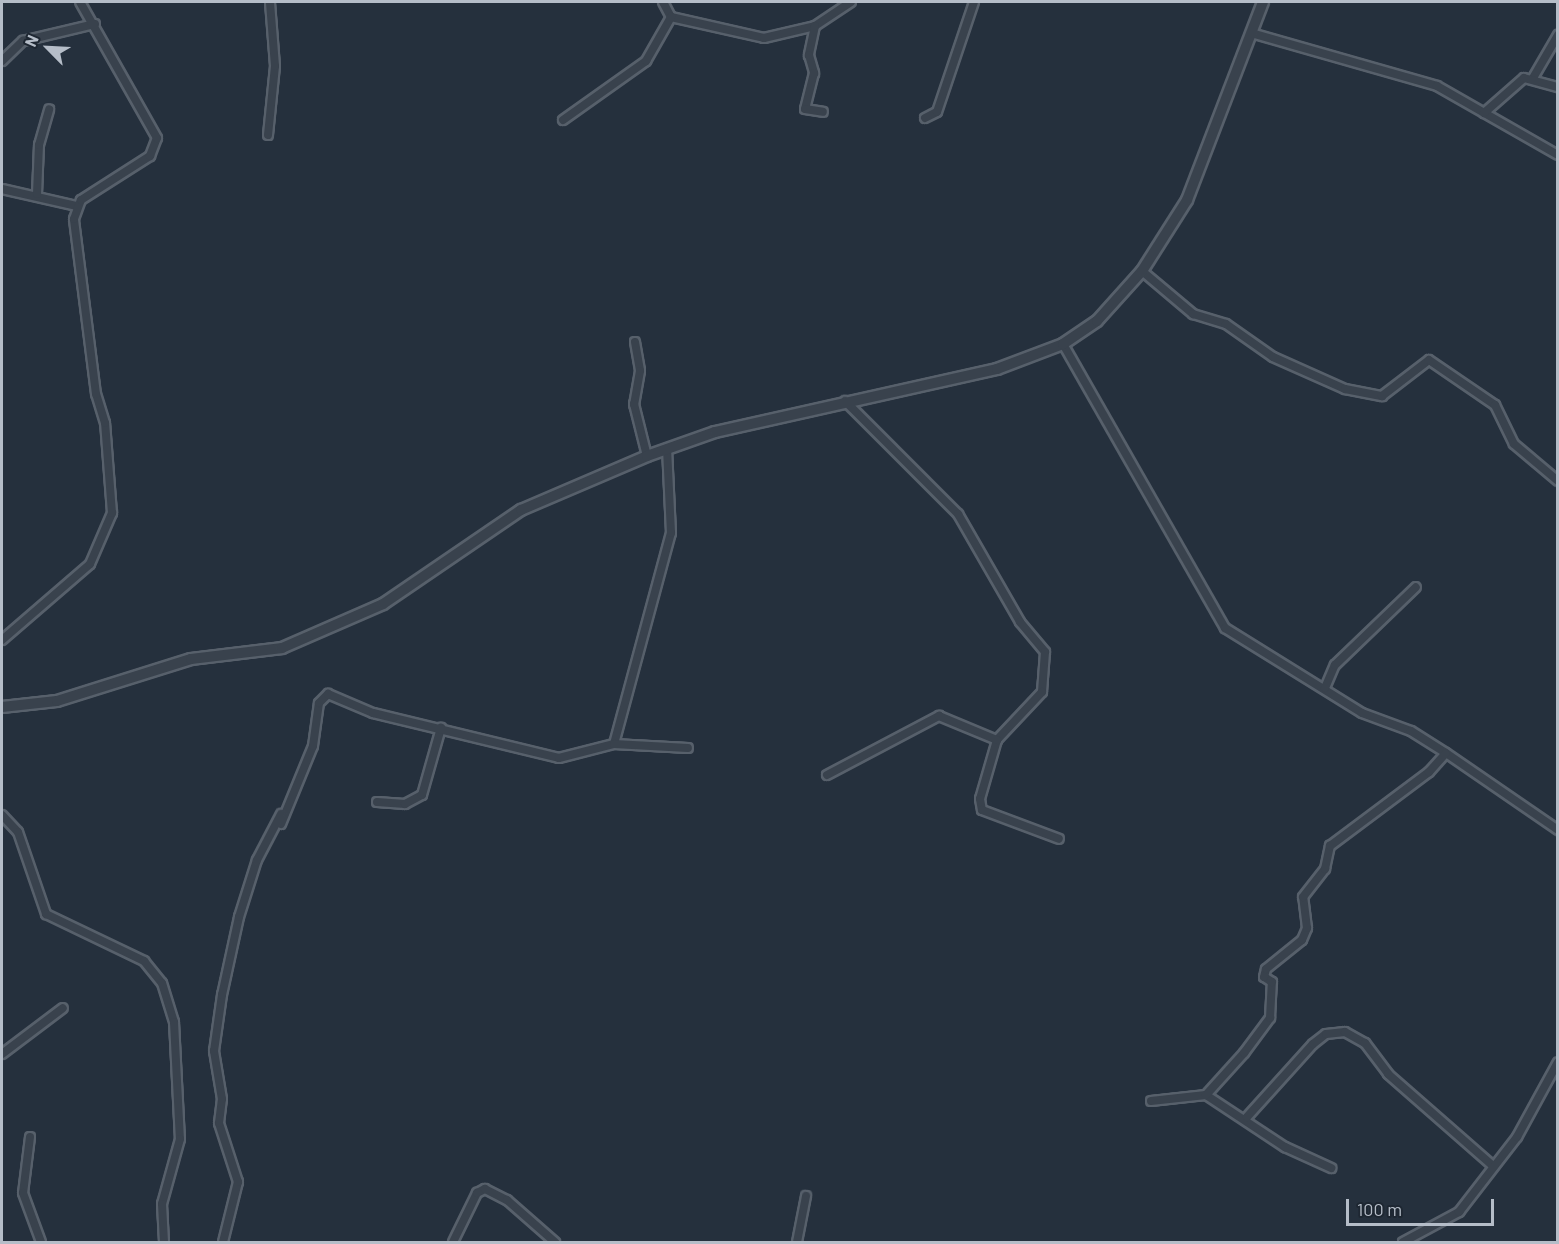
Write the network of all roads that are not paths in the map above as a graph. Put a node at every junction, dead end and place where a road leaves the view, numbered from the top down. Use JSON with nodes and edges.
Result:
{"nodes":[{"id":1,"x":80,"y":2,"type":"edge"},
{"id":2,"x":270,"y":2,"type":"edge"},
{"id":3,"x":663,"y":2,"type":"edge"},
{"id":4,"x":851,"y":2,"type":"edge"},
{"id":5,"x":974,"y":2,"type":"edge"},
{"id":6,"x":1263,"y":2,"type":"edge"},
{"id":7,"x":671,"y":17,"type":"junction"},
{"id":8,"x":95,"y":24,"type":"junction"},
{"id":9,"x":815,"y":26,"type":"junction"},
{"id":10,"x":1251,"y":33,"type":"junction"},
{"id":11,"x":1557,"y":35,"type":"edge"},
{"id":12,"x":2,"y":61,"type":"edge"},
{"id":13,"x":1533,"y":78,"type":"junction"},
{"id":14,"x":1557,"y":87,"type":"edge"},
{"id":15,"x":49,"y":109,"type":"dead end"},
{"id":16,"x":823,"y":112,"type":"dead end"},
{"id":17,"x":1484,"y":113,"type":"junction"},
{"id":18,"x":925,"y":118,"type":"dead end"},
{"id":19,"x":562,"y":120,"type":"dead end"},
{"id":20,"x":268,"y":135,"type":"dead end"},
{"id":21,"x":1557,"y":155,"type":"edge"},
{"id":22,"x":2,"y":189,"type":"edge"},
{"id":23,"x":37,"y":194,"type":"junction"},
{"id":24,"x":76,"y":206,"type":"junction"},
{"id":25,"x":1142,"y":271,"type":"junction"},
{"id":26,"x":636,"y":342,"type":"dead end"},
{"id":27,"x":1064,"y":344,"type":"junction"},
{"id":28,"x":845,"y":401,"type":"junction"},
{"id":29,"x":667,"y":449,"type":"junction"},
{"id":30,"x":647,"y":456,"type":"junction"},
{"id":31,"x":1557,"y":481,"type":"edge"},
{"id":32,"x":1416,"y":587,"type":"dead end"},
{"id":33,"x":2,"y":640,"type":"edge"},
{"id":34,"x":1325,"y":688,"type":"junction"},
{"id":35,"x":2,"y":707,"type":"edge"},
{"id":36,"x":441,"y":728,"type":"junction"},
{"id":37,"x":997,"y":740,"type":"junction"},
{"id":38,"x":614,"y":744,"type":"junction"},
{"id":39,"x":688,"y":748,"type":"dead end"},
{"id":40,"x":1446,"y":753,"type":"junction"},
{"id":41,"x":827,"y":776,"type":"dead end"},
{"id":42,"x":377,"y":802,"type":"dead end"},
{"id":43,"x":288,"y":805,"type":"junction"},
{"id":44,"x":2,"y":815,"type":"edge"},
{"id":45,"x":281,"y":824,"type":"dead end"},
{"id":46,"x":1557,"y":830,"type":"edge"},
{"id":47,"x":1059,"y":839,"type":"dead end"},
{"id":48,"x":63,"y":1008,"type":"dead end"},
{"id":49,"x":2,"y":1054,"type":"edge"},
{"id":50,"x":1557,"y":1062,"type":"edge"},
{"id":51,"x":1206,"y":1095,"type":"junction"},
{"id":52,"x":1150,"y":1101,"type":"dead end"},
{"id":53,"x":1247,"y":1118,"type":"junction"},
{"id":54,"x":30,"y":1137,"type":"dead end"},
{"id":55,"x":1493,"y":1166,"type":"junction"},
{"id":56,"x":1331,"y":1168,"type":"dead end"},
{"id":57,"x":806,"y":1196,"type":"dead end"},
{"id":58,"x":41,"y":1242,"type":"edge"},
{"id":59,"x":164,"y":1242,"type":"edge"},
{"id":60,"x":223,"y":1242,"type":"edge"},
{"id":61,"x":453,"y":1242,"type":"edge"},
{"id":62,"x":555,"y":1242,"type":"edge"},
{"id":63,"x":797,"y":1242,"type":"edge"},
{"id":64,"x":1403,"y":1242,"type":"edge"}],
"edges":[{"from":1,"to":8,"type":"street"},
{"from":2,"to":20,"type":"street"},
{"from":3,"to":7,"type":"street"},
{"from":4,"to":9,"type":"street"},
{"from":5,"to":18,"type":"street"},
{"from":6,"to":10,"type":"street"},
{"from":7,"to":9,"type":"street"},
{"from":7,"to":19,"type":"street"},
{"from":8,"to":12,"type":"street"},
{"from":8,"to":24,"type":"street"},
{"from":9,"to":16,"type":"street"},
{"from":10,"to":17,"type":"street"},
{"from":10,"to":25,"type":"street"},
{"from":11,"to":13,"type":"street"},
{"from":13,"to":14,"type":"street"},
{"from":13,"to":17,"type":"street"},
{"from":15,"to":23,"type":"street"},
{"from":17,"to":21,"type":"street"},
{"from":22,"to":23,"type":"street"},
{"from":23,"to":24,"type":"street"},
{"from":24,"to":33,"type":"street"},
{"from":25,"to":27,"type":"street"},
{"from":25,"to":31,"type":"street"},
{"from":26,"to":30,"type":"street"},
{"from":27,"to":28,"type":"street"},
{"from":27,"to":34,"type":"street"},
{"from":28,"to":29,"type":"street"},
{"from":28,"to":37,"type":"street"},
{"from":29,"to":30,"type":"street"},
{"from":29,"to":38,"type":"street"},
{"from":30,"to":35,"type":"street"},
{"from":32,"to":34,"type":"street"},
{"from":34,"to":40,"type":"street"},
{"from":36,"to":38,"type":"street"},
{"from":36,"to":42,"type":"street"},
{"from":36,"to":43,"type":"street"},
{"from":37,"to":41,"type":"street"},
{"from":37,"to":47,"type":"street"},
{"from":38,"to":39,"type":"street"},
{"from":40,"to":46,"type":"street"},
{"from":40,"to":51,"type":"street"},
{"from":43,"to":45,"type":"street"},
{"from":43,"to":60,"type":"street"},
{"from":44,"to":59,"type":"street"},
{"from":48,"to":49,"type":"street"},
{"from":50,"to":55,"type":"street"},
{"from":51,"to":52,"type":"street"},
{"from":51,"to":53,"type":"street"},
{"from":53,"to":55,"type":"street"},
{"from":53,"to":56,"type":"street"},
{"from":54,"to":58,"type":"street"},
{"from":55,"to":64,"type":"street"},
{"from":57,"to":63,"type":"street"},
{"from":61,"to":62,"type":"street"}]}
